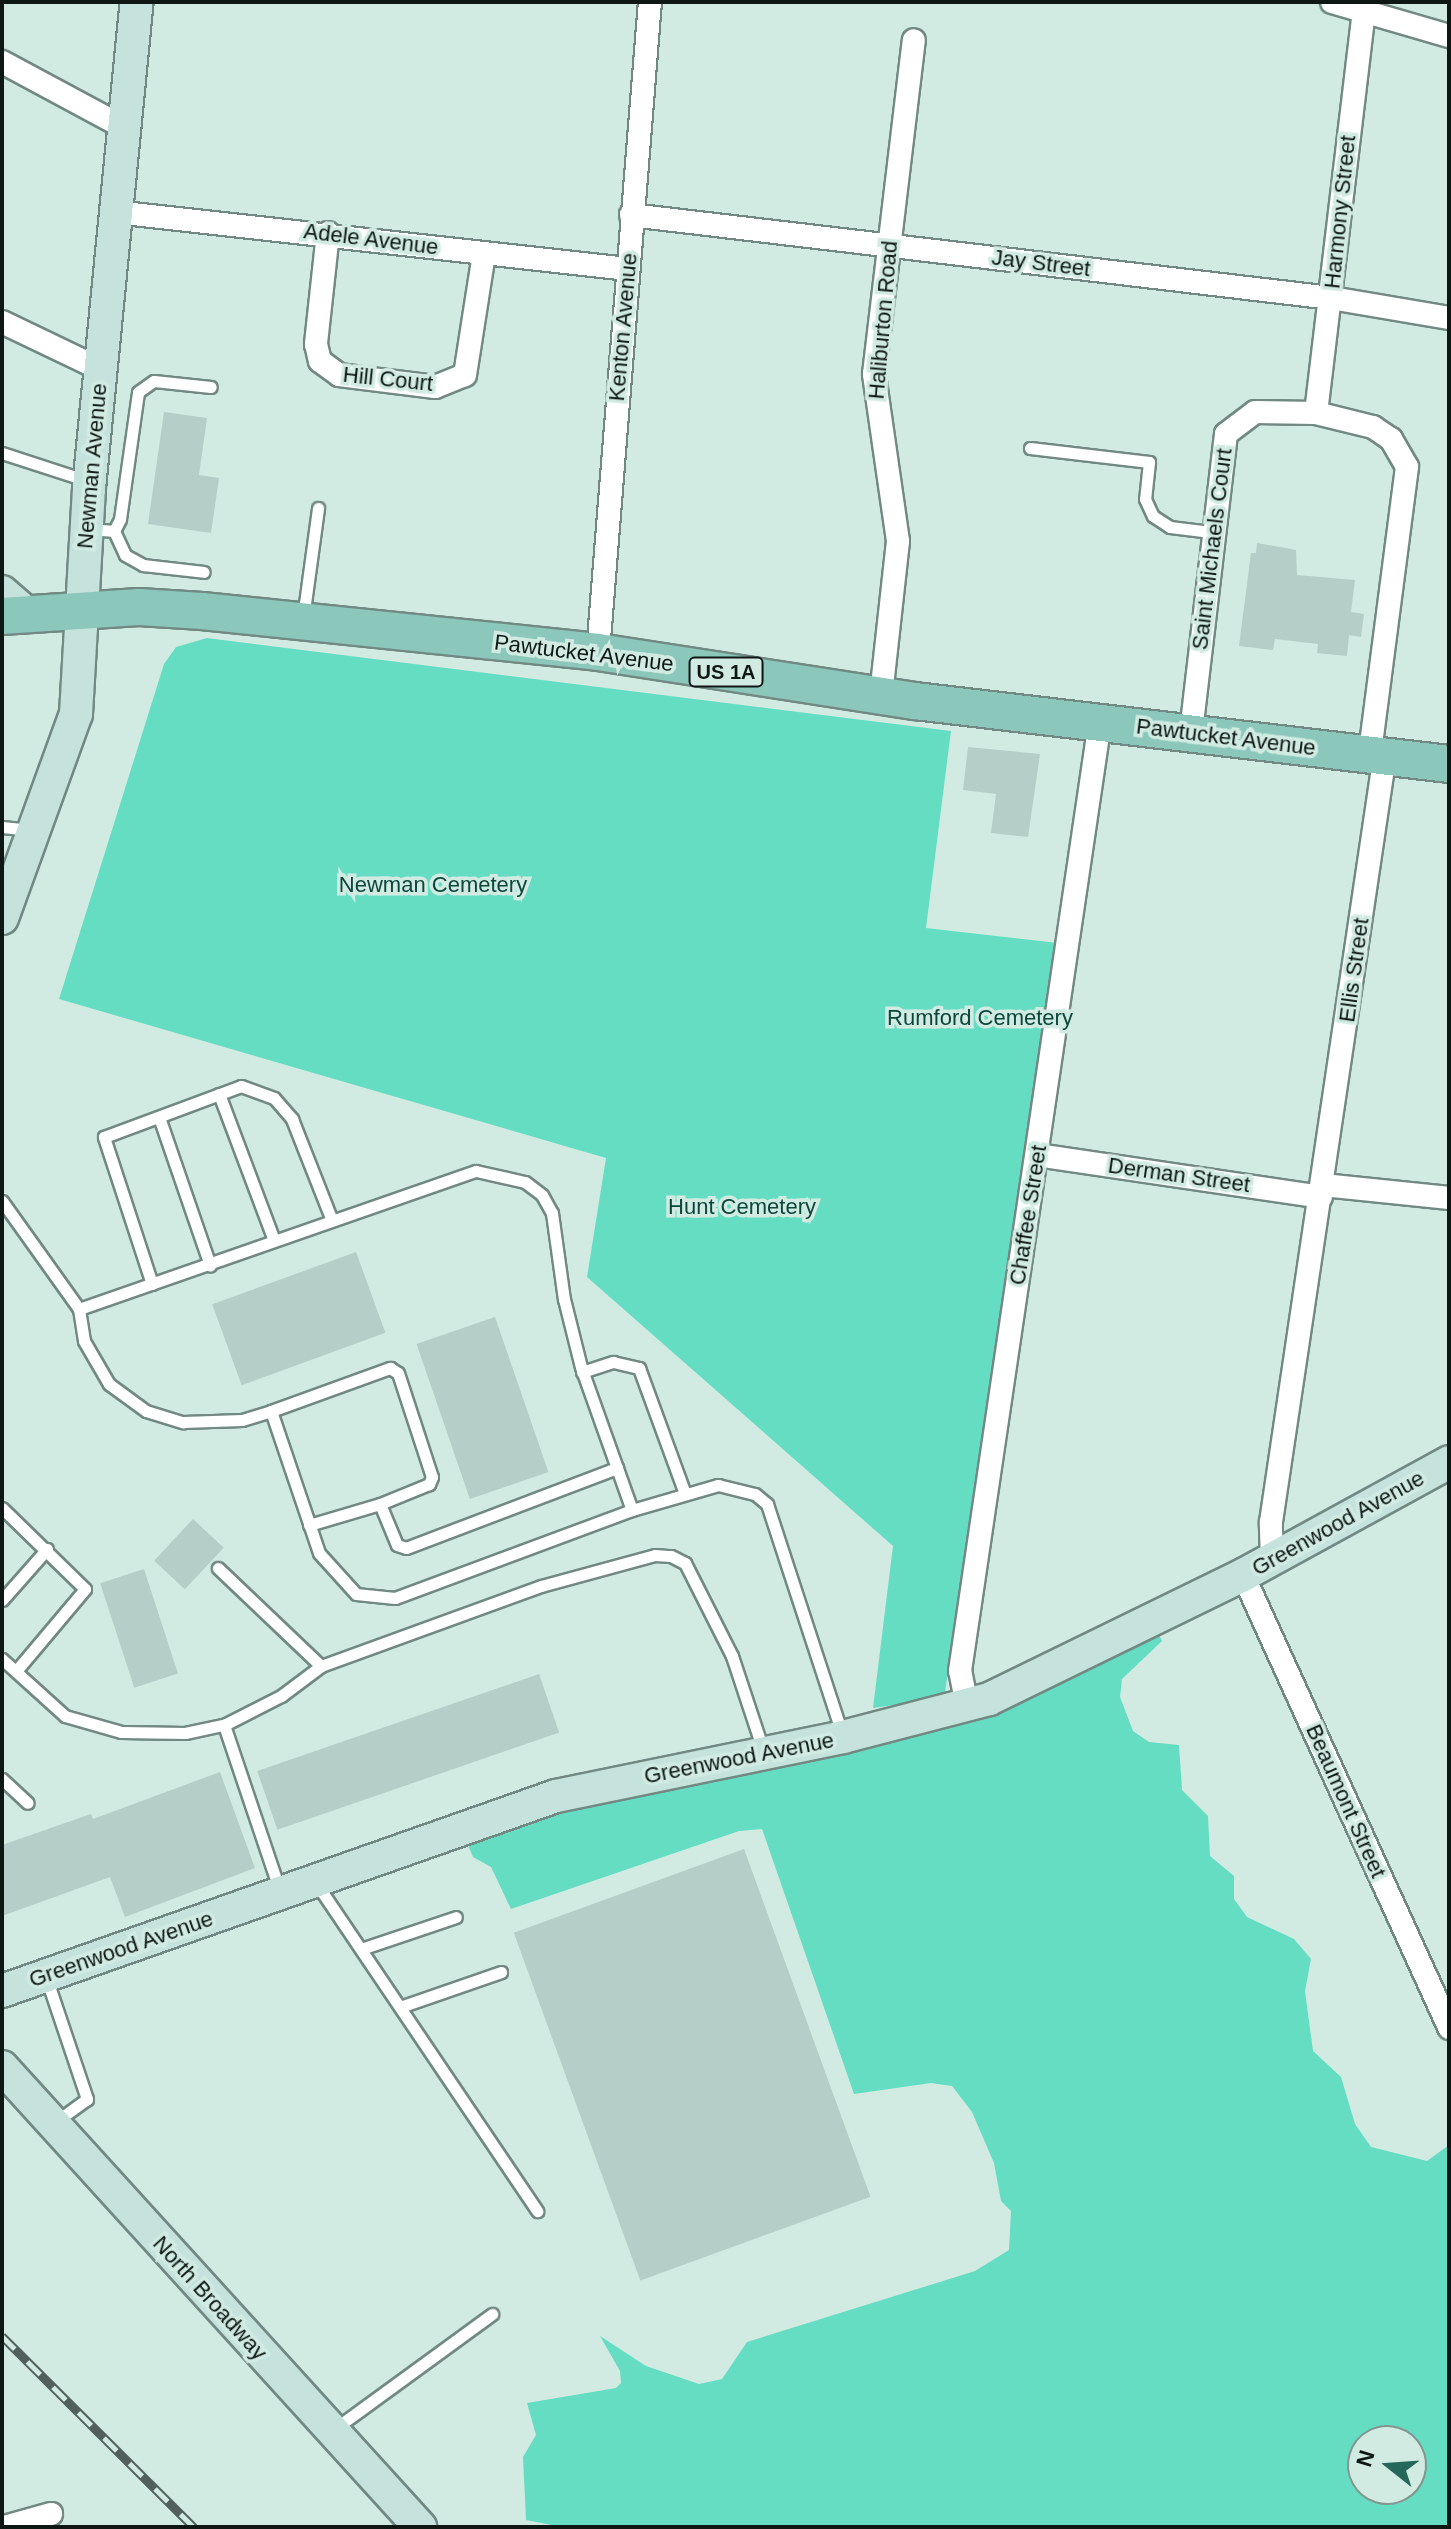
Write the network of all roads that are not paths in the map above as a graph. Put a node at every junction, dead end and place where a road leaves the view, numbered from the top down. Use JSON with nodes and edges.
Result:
{"nodes":[{"id":1,"x":137,"y":2,"type":"edge"},
{"id":2,"x":650,"y":2,"type":"edge"},
{"id":3,"x":1332,"y":2,"type":"edge"},
{"id":4,"x":1364,"y":11,"type":"junction"},
{"id":5,"x":1449,"y":36,"type":"edge"},
{"id":6,"x":914,"y":40,"type":"dead end"},
{"id":7,"x":2,"y":62,"type":"edge"},
{"id":8,"x":123,"y":127,"type":"junction"},
{"id":9,"x":115,"y":212,"type":"junction"},
{"id":10,"x":631,"y":215,"type":"junction"},
{"id":11,"x":328,"y":233,"type":"junction"},
{"id":12,"x":889,"y":246,"type":"junction"},
{"id":13,"x":484,"y":253,"type":"junction"},
{"id":14,"x":628,"y":269,"type":"junction"},
{"id":15,"x":1331,"y":298,"type":"junction"},
{"id":16,"x":1449,"y":318,"type":"edge"},
{"id":17,"x":2,"y":322,"type":"edge"},
{"id":18,"x":100,"y":369,"type":"junction"},
{"id":19,"x":211,"y":387,"type":"dead end"},
{"id":20,"x":1316,"y":413,"type":"junction"},
{"id":21,"x":1030,"y":448,"type":"dead end"},
{"id":22,"x":2,"y":453,"type":"edge"},
{"id":23,"x":90,"y":482,"type":"junction"},
{"id":24,"x":318,"y":508,"type":"dead end"},
{"id":25,"x":100,"y":530,"type":"junction"},
{"id":26,"x":1211,"y":532,"type":"junction"},
{"id":27,"x":204,"y":572,"type":"dead end"},
{"id":28,"x":10,"y":607,"type":"edge"},
{"id":29,"x":79,"y":612,"type":"junction"},
{"id":30,"x":303,"y":622,"type":"junction"},
{"id":31,"x":598,"y":652,"type":"junction"},
{"id":32,"x":881,"y":695,"type":"junction"},
{"id":33,"x":1100,"y":722,"type":"junction"},
{"id":34,"x":1191,"y":732,"type":"junction"},
{"id":35,"x":1377,"y":754,"type":"junction"},
{"id":36,"x":1449,"y":764,"type":"edge"},
{"id":37,"x":2,"y":827,"type":"edge"},
{"id":38,"x":34,"y":831,"type":"junction"},
{"id":39,"x":4,"y":909,"type":"edge"},
{"id":40,"x":219,"y":1094,"type":"junction"},
{"id":41,"x":159,"y":1117,"type":"junction"},
{"id":42,"x":1037,"y":1155,"type":"junction"},
{"id":43,"x":1322,"y":1191,"type":"junction"},
{"id":44,"x":1449,"y":1198,"type":"edge"},
{"id":45,"x":2,"y":1201,"type":"edge"},
{"id":46,"x":331,"y":1218,"type":"junction"},
{"id":47,"x":274,"y":1240,"type":"junction"},
{"id":48,"x":210,"y":1265,"type":"junction"},
{"id":49,"x":152,"y":1284,"type":"junction"},
{"id":50,"x":79,"y":1309,"type":"junction"},
{"id":51,"x":582,"y":1372,"type":"junction"},
{"id":52,"x":271,"y":1411,"type":"junction"},
{"id":53,"x":1449,"y":1462,"type":"edge"},
{"id":54,"x":617,"y":1468,"type":"junction"},
{"id":55,"x":685,"y":1494,"type":"junction"},
{"id":56,"x":380,"y":1504,"type":"junction"},
{"id":57,"x":2,"y":1508,"type":"edge"},
{"id":58,"x":632,"y":1510,"type":"junction"},
{"id":59,"x":309,"y":1525,"type":"junction"},
{"id":60,"x":47,"y":1549,"type":"junction"},
{"id":61,"x":1272,"y":1559,"type":"junction"},
{"id":62,"x":218,"y":1568,"type":"dead end"},
{"id":63,"x":1243,"y":1575,"type":"junction"},
{"id":64,"x":2,"y":1600,"type":"edge"},
{"id":65,"x":2,"y":1659,"type":"edge"},
{"id":66,"x":321,"y":1666,"type":"junction"},
{"id":67,"x":16,"y":1671,"type":"junction"},
{"id":68,"x":967,"y":1706,"type":"junction"},
{"id":69,"x":224,"y":1725,"type":"junction"},
{"id":70,"x":843,"y":1737,"type":"junction"},
{"id":71,"x":764,"y":1752,"type":"junction"},
{"id":72,"x":2,"y":1779,"type":"edge"},
{"id":73,"x":28,"y":1803,"type":"dead end"},
{"id":74,"x":316,"y":1883,"type":"junction"},
{"id":75,"x":281,"y":1894,"type":"junction"},
{"id":76,"x":456,"y":1917,"type":"dead end"},
{"id":77,"x":361,"y":1949,"type":"junction"},
{"id":78,"x":501,"y":1972,"type":"dead end"},
{"id":79,"x":45,"y":1976,"type":"junction"},
{"id":80,"x":2,"y":1991,"type":"edge"},
{"id":81,"x":400,"y":2007,"type":"junction"},
{"id":82,"x":1449,"y":2028,"type":"edge"},
{"id":83,"x":2,"y":2067,"type":"edge"},
{"id":84,"x":53,"y":2123,"type":"junction"},
{"id":85,"x":537,"y":2211,"type":"dead end"},
{"id":86,"x":492,"y":2314,"type":"dead end"},
{"id":87,"x":332,"y":2430,"type":"junction"},
{"id":88,"x":51,"y":2514,"type":"dead end"},
{"id":89,"x":4,"y":2527,"type":"edge"},
{"id":90,"x":420,"y":2527,"type":"edge"}],
"edges":[{"from":1,"to":8,"type":"street","name":"Newman Avenue"},
{"from":2,"to":10,"type":"street","name":"Kenton Avenue"},
{"from":3,"to":4,"type":"street"},
{"from":4,"to":5,"type":"street"},
{"from":4,"to":15,"type":"street","name":"Harmony Street"},
{"from":6,"to":12,"type":"street","name":"Haliburton Road"},
{"from":7,"to":8,"type":"street"},
{"from":8,"to":9,"type":"street","name":"Newman Avenue"},
{"from":9,"to":11,"type":"street","name":"Adele Avenue"},
{"from":9,"to":18,"type":"street","name":"Newman Avenue"},
{"from":10,"to":12,"type":"street","name":"Jay Street"},
{"from":10,"to":14,"type":"street","name":"Kenton Avenue"},
{"from":11,"to":13,"type":"street","name":"Adele Avenue"},
{"from":11,"to":13,"type":"street","name":"Hill Court"},
{"from":12,"to":15,"type":"street","name":"Jay Street"},
{"from":12,"to":32,"type":"street","name":"Haliburton Road"},
{"from":13,"to":14,"type":"street","name":"Adele Avenue"},
{"from":14,"to":31,"type":"street","name":"Kenton Avenue"},
{"from":15,"to":16,"type":"street","name":"Jay Street"},
{"from":15,"to":20,"type":"street","name":"Harmony Street"},
{"from":17,"to":18,"type":"street"},
{"from":18,"to":23,"type":"street","name":"Newman Avenue"},
{"from":19,"to":25,"type":"lane"},
{"from":20,"to":26,"type":"street","name":"Saint Michaels Court"},
{"from":20,"to":35,"type":"street","name":"Saint Michaels Court"},
{"from":21,"to":26,"type":"lane"},
{"from":22,"to":23,"type":"lane"},
{"from":23,"to":25,"type":"street","name":"Newman Avenue"},
{"from":24,"to":30,"type":"lane"},
{"from":25,"to":27,"type":"lane"},
{"from":25,"to":29,"type":"street","name":"Newman Avenue"},
{"from":26,"to":34,"type":"street","name":"Saint Michaels Court"},
{"from":28,"to":29,"type":"main road","name":"Pawtucket Avenue","number":"US 1A"},
{"from":29,"to":30,"type":"main road","name":"Pawtucket Avenue","number":"US 1A"},
{"from":29,"to":38,"type":"street","name":"Newman Avenue"},
{"from":30,"to":31,"type":"main road","name":"Pawtucket Avenue","number":"US 1A"},
{"from":31,"to":32,"type":"main road","name":"Pawtucket Avenue","number":"US 1A"},
{"from":32,"to":33,"type":"main road","name":"Pawtucket Avenue","number":"US 1A"},
{"from":33,"to":34,"type":"main road","name":"Pawtucket Avenue","number":"US 1A"},
{"from":33,"to":42,"type":"street","name":"Chaffee Street"},
{"from":34,"to":35,"type":"main road","name":"Pawtucket Avenue","number":"US 1A"},
{"from":35,"to":36,"type":"main road","name":"Pawtucket Avenue","number":"US 1A"},
{"from":35,"to":43,"type":"street","name":"Ellis Street"},
{"from":37,"to":38,"type":"lane"},
{"from":38,"to":39,"type":"street","name":"Newman Avenue"},
{"from":40,"to":41,"type":"lane"},
{"from":40,"to":46,"type":"lane"},
{"from":40,"to":47,"type":"lane"},
{"from":41,"to":48,"type":"lane"},
{"from":41,"to":49,"type":"lane"},
{"from":42,"to":43,"type":"street","name":"Derman Street"},
{"from":42,"to":68,"type":"street","name":"Chaffee Street"},
{"from":43,"to":44,"type":"street","name":"Derman Street"},
{"from":43,"to":61,"type":"street","name":"Ellis Street"},
{"from":45,"to":50,"type":"lane"},
{"from":46,"to":47,"type":"lane"},
{"from":46,"to":51,"type":"lane"},
{"from":47,"to":48,"type":"lane"},
{"from":48,"to":49,"type":"lane"},
{"from":49,"to":50,"type":"lane"},
{"from":50,"to":52,"type":"lane"},
{"from":51,"to":54,"type":"lane"},
{"from":51,"to":55,"type":"lane"},
{"from":52,"to":56,"type":"lane"},
{"from":52,"to":59,"type":"lane"},
{"from":53,"to":61,"type":"street","name":"Greenwood Avenue"},
{"from":54,"to":56,"type":"lane"},
{"from":54,"to":58,"type":"lane"},
{"from":55,"to":58,"type":"lane"},
{"from":55,"to":70,"type":"lane"},
{"from":56,"to":59,"type":"lane"},
{"from":57,"to":60,"type":"lane"},
{"from":58,"to":59,"type":"lane"},
{"from":60,"to":64,"type":"lane"},
{"from":60,"to":67,"type":"lane"},
{"from":61,"to":63,"type":"street","name":"Greenwood Avenue"},
{"from":62,"to":66,"type":"lane"},
{"from":63,"to":68,"type":"street","name":"Greenwood Avenue"},
{"from":63,"to":82,"type":"street","name":"Beaumont Street"},
{"from":65,"to":67,"type":"lane"},
{"from":66,"to":69,"type":"lane"},
{"from":66,"to":71,"type":"lane"},
{"from":67,"to":69,"type":"lane"},
{"from":68,"to":70,"type":"street","name":"Greenwood Avenue"},
{"from":69,"to":75,"type":"lane"},
{"from":70,"to":71,"type":"street","name":"Greenwood Avenue"},
{"from":71,"to":74,"type":"street","name":"Greenwood Avenue"},
{"from":72,"to":73,"type":"lane"},
{"from":74,"to":75,"type":"street","name":"Greenwood Avenue"},
{"from":74,"to":77,"type":"lane"},
{"from":75,"to":79,"type":"street","name":"Greenwood Avenue"},
{"from":76,"to":77,"type":"lane"},
{"from":77,"to":81,"type":"lane"},
{"from":78,"to":81,"type":"lane"},
{"from":79,"to":80,"type":"street","name":"Greenwood Avenue"},
{"from":79,"to":84,"type":"lane"},
{"from":81,"to":85,"type":"lane"},
{"from":83,"to":84,"type":"street","name":"North Broadway"},
{"from":84,"to":87,"type":"street","name":"North Broadway"},
{"from":86,"to":87,"type":"lane"},
{"from":87,"to":90,"type":"street","name":"North Broadway"},
{"from":88,"to":89,"type":"street"}]}
